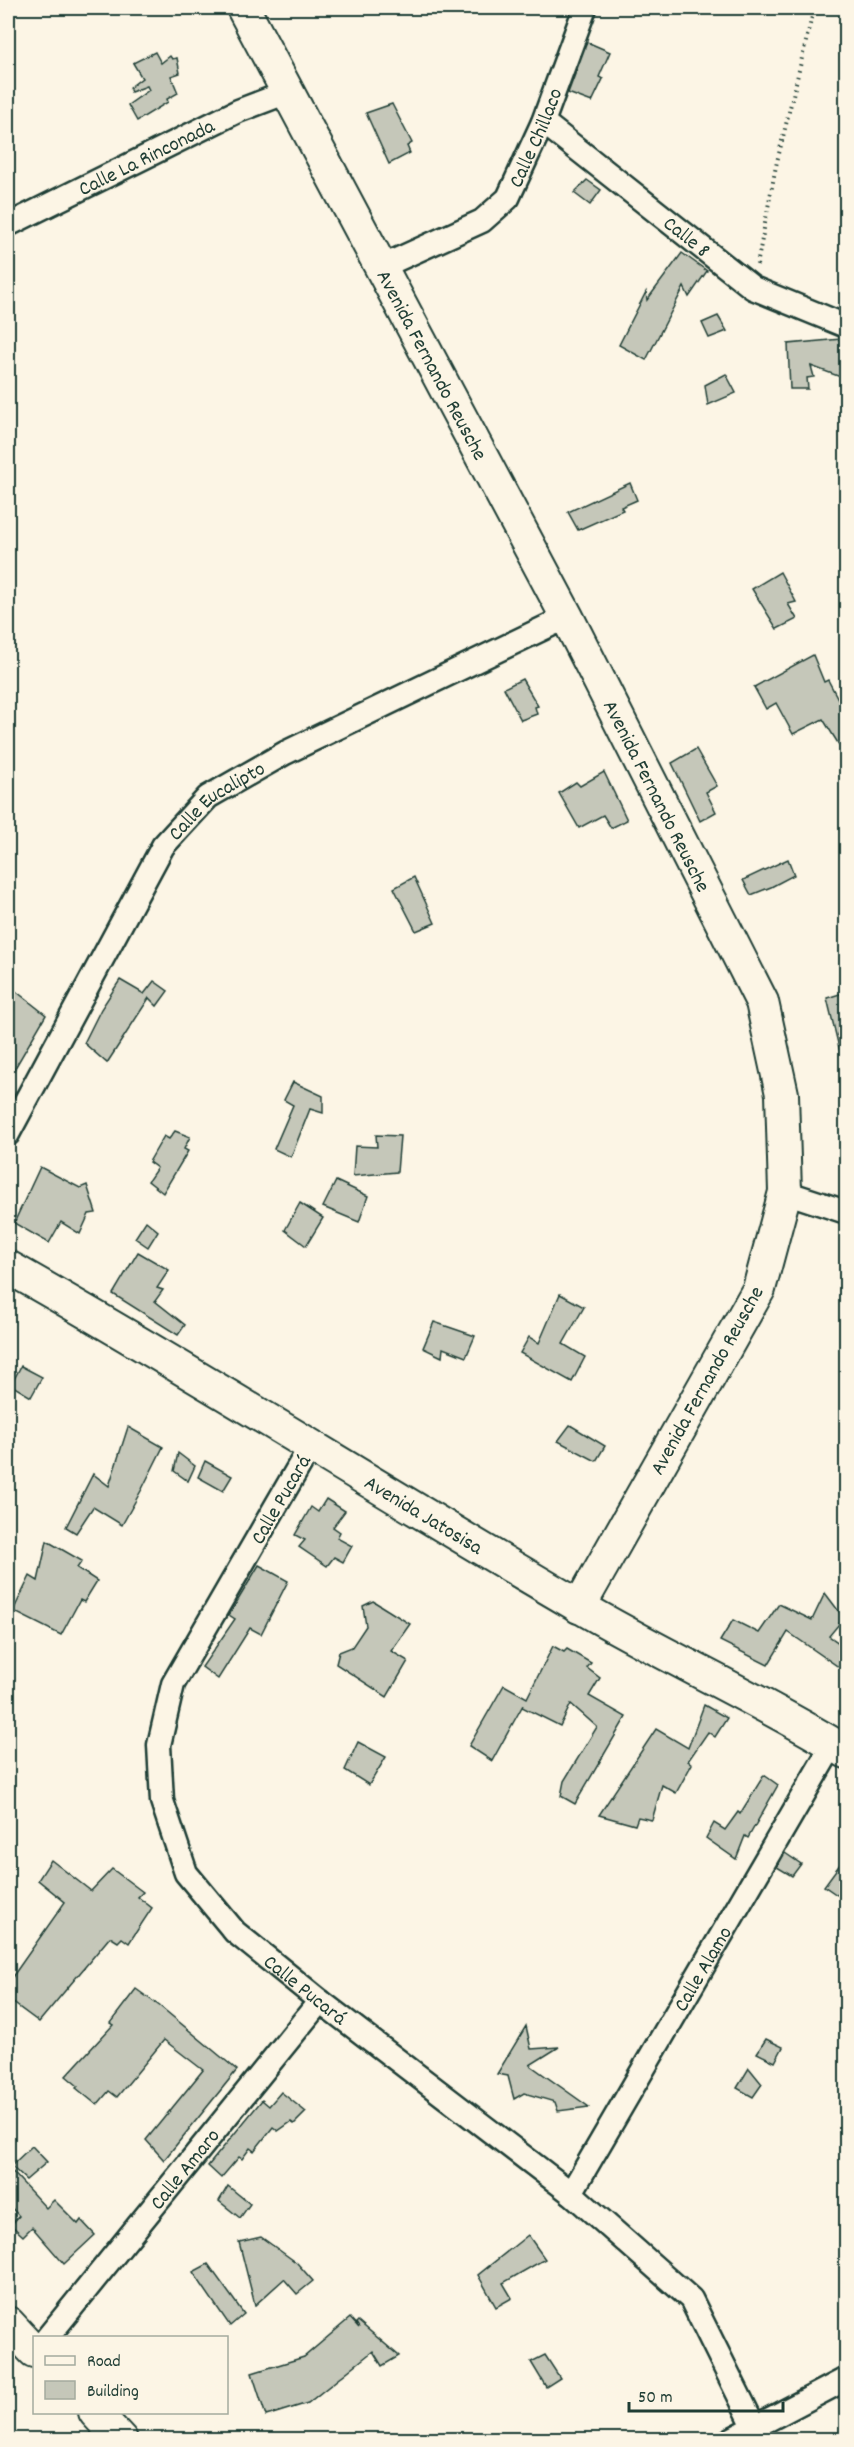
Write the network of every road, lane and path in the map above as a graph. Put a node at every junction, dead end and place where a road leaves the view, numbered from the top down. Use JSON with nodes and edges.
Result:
{"nodes":[{"id":1,"x":243,"y":8,"type":"edge"},
{"id":2,"x":585,"y":8,"type":"edge"},
{"id":3,"x":814,"y":8,"type":"edge"},
{"id":4,"x":288,"y":92,"type":"junction"},
{"id":5,"x":543,"y":122,"type":"junction"},
{"id":6,"x":8,"y":225,"type":"edge"},
{"id":7,"x":381,"y":267,"type":"junction"},
{"id":8,"x":753,"y":288,"type":"junction"},
{"id":9,"x":846,"y":326,"type":"edge"},
{"id":10,"x":567,"y":617,"type":"junction"},
{"id":11,"x":8,"y":1134,"type":"edge"},
{"id":12,"x":784,"y":1192,"type":"junction"},
{"id":13,"x":846,"y":1212,"type":"edge"},
{"id":14,"x":8,"y":1267,"type":"edge"},
{"id":15,"x":310,"y":1447,"type":"junction"},
{"id":16,"x":579,"y":1607,"type":"junction"},
{"id":17,"x":840,"y":1748,"type":"edge"},
{"id":18,"x":320,"y":2001,"type":"junction"},
{"id":19,"x":571,"y":2193,"type":"junction"},
{"id":20,"x":8,"y":2323,"type":"edge"},
{"id":21,"x":48,"y":2336,"type":"edge"},
{"id":22,"x":33,"y":2349,"type":"edge"},
{"id":23,"x":846,"y":2379,"type":"edge"},
{"id":24,"x":97,"y":2414,"type":"edge"},
{"id":25,"x":754,"y":2426,"type":"junction"},
{"id":26,"x":121,"y":2439,"type":"edge"},
{"id":27,"x":730,"y":2439,"type":"edge"}],
"edges":[{"from":1,"to":4,"type":"street","name":"Avenida Fernando Reusche"},
{"from":2,"to":5,"type":"street","name":"Calle Chillaco"},
{"from":3,"to":8,"type":"path"},
{"from":4,"to":6,"type":"street","name":"Calle La Rinconada"},
{"from":4,"to":7,"type":"street","name":"Avenida Fernando Reusche"},
{"from":5,"to":7,"type":"street","name":"Calle Chillaco"},
{"from":5,"to":8,"type":"street","name":"Calle 8"},
{"from":7,"to":10,"type":"street","name":"Avenida Fernando Reusche"},
{"from":8,"to":9,"type":"street","name":"Calle 8"},
{"from":10,"to":11,"type":"street","name":"Calle Eucalipto"},
{"from":10,"to":12,"type":"street","name":"Avenida Fernando Reusche"},
{"from":12,"to":13,"type":"street"},
{"from":12,"to":16,"type":"street","name":"Avenida Fernando Reusche"},
{"from":14,"to":15,"type":"street","name":"Avenida Jatosisa"},
{"from":15,"to":16,"type":"street","name":"Avenida Jatosisa"},
{"from":15,"to":18,"type":"street","name":"Calle Pucará"},
{"from":16,"to":17,"type":"street","name":"Avenida Jatosisa"},
{"from":17,"to":19,"type":"street","name":"Calle Alamo"},
{"from":18,"to":19,"type":"street","name":"Calle Pucará"},
{"from":18,"to":21,"type":"street","name":"Calle Amaro"},
{"from":19,"to":25,"type":"street","name":"Calle Pucará"},
{"from":20,"to":22,"type":"street"},
{"from":23,"to":25,"type":"street"},
{"from":24,"to":26,"type":"street"},
{"from":25,"to":27,"type":"street"}]}
